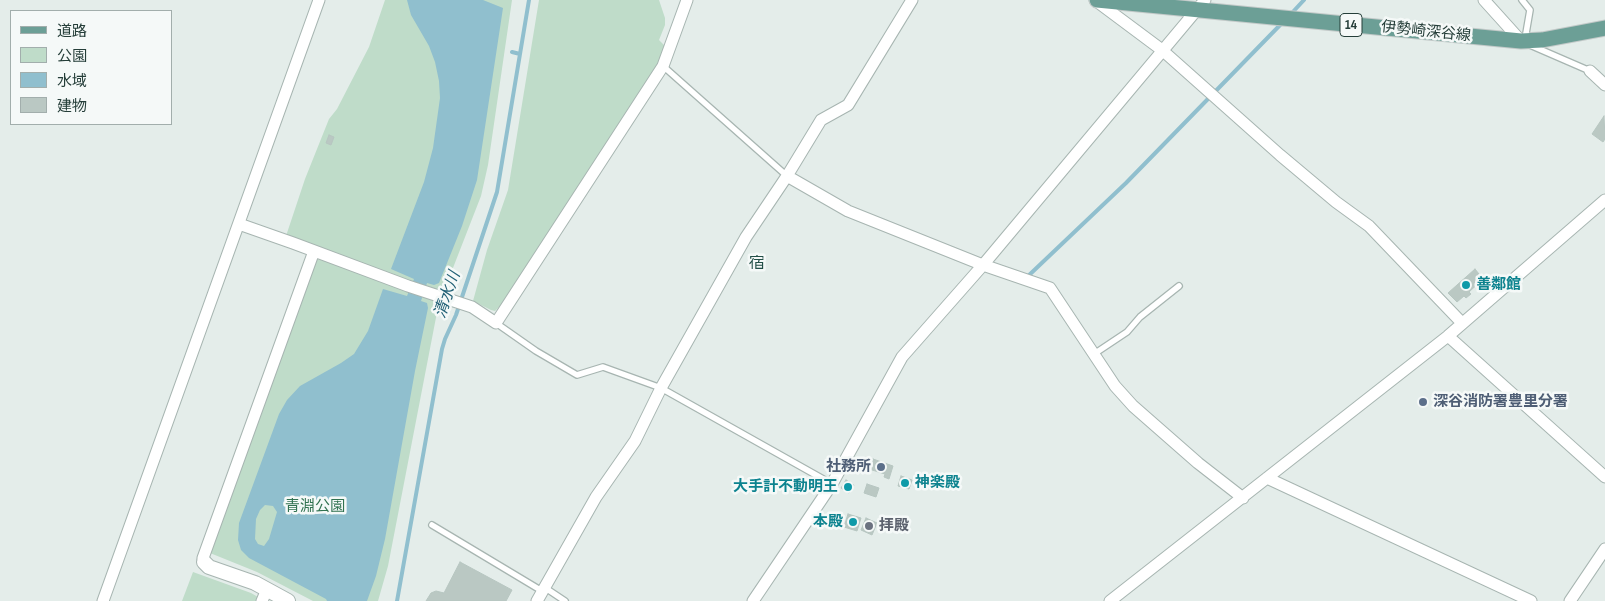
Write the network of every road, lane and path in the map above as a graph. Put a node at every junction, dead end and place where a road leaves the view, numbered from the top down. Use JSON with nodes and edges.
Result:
{"nodes":[{"id":1,"x":320,"y":0,"type":"edge"},
{"id":2,"x":686,"y":0,"type":"edge"},
{"id":3,"x":912,"y":0,"type":"edge"},
{"id":4,"x":1096,"y":0,"type":"edge"},
{"id":5,"x":1484,"y":0,"type":"edge"},
{"id":6,"x":1522,"y":0,"type":"edge"},
{"id":7,"x":1201,"y":5,"type":"edge"},
{"id":8,"x":1605,"y":28,"type":"edge"},
{"id":9,"x":1523,"y":41,"type":"junction"},
{"id":10,"x":1162,"y":50,"type":"junction"},
{"id":11,"x":663,"y":66,"type":"junction"},
{"id":12,"x":1590,"y":71,"type":"joint"},
{"id":13,"x":1605,"y":85,"type":"edge"},
{"id":14,"x":787,"y":176,"type":"junction"},
{"id":15,"x":1604,"y":202,"type":"edge"},
{"id":16,"x":239,"y":224,"type":"junction"},
{"id":17,"x":314,"y":250,"type":"junction"},
{"id":18,"x":983,"y":265,"type":"junction"},
{"id":19,"x":1179,"y":286,"type":"dead end"},
{"id":20,"x":496,"y":323,"type":"junction"},
{"id":21,"x":1462,"y":323,"type":"junction"},
{"id":22,"x":1448,"y":336,"type":"junction"},
{"id":23,"x":1094,"y":354,"type":"junction"},
{"id":24,"x":661,"y":388,"type":"junction"},
{"id":25,"x":1605,"y":477,"type":"edge"},
{"id":26,"x":1267,"y":478,"type":"junction"},
{"id":27,"x":832,"y":484,"type":"junction"},
{"id":28,"x":1242,"y":498,"type":"junction"},
{"id":29,"x":432,"y":525,"type":"dead end"},
{"id":30,"x":1605,"y":549,"type":"edge"},
{"id":31,"x":204,"y":562,"type":"joint"},
{"id":32,"x":541,"y":593,"type":"edge"},
{"id":33,"x":264,"y":595,"type":"edge"},
{"id":34,"x":103,"y":601,"type":"edge"},
{"id":35,"x":288,"y":601,"type":"edge"},
{"id":36,"x":565,"y":601,"type":"edge"},
{"id":37,"x":753,"y":601,"type":"edge"},
{"id":38,"x":1110,"y":601,"type":"edge"},
{"id":39,"x":1531,"y":601,"type":"edge"},
{"id":40,"x":1570,"y":601,"type":"edge"}],
"edges":[{"from":1,"to":16,"type":"street"},
{"from":2,"to":11,"type":"street"},
{"from":3,"to":14,"type":"street"},
{"from":4,"to":7,"type":"main road","name":"伊勢崎深谷線","number":"14"},
{"from":4,"to":10,"type":"street"},
{"from":5,"to":9,"type":"street"},
{"from":6,"to":9,"type":"lane"},
{"from":7,"to":9,"type":"main road","name":"伊勢崎深谷線","number":"14"},
{"from":7,"to":10,"type":"street"},
{"from":8,"to":9,"type":"main road","name":"伊勢崎深谷線","number":"14"},
{"from":9,"to":12,"type":"lane"},
{"from":10,"to":18,"type":"street"},
{"from":10,"to":21,"type":"street"},
{"from":11,"to":14,"type":"lane"},
{"from":11,"to":20,"type":"street"},
{"from":12,"to":13,"type":"street"},
{"from":14,"to":18,"type":"street"},
{"from":14,"to":24,"type":"street"},
{"from":15,"to":21,"type":"street"},
{"from":16,"to":17,"type":"street"},
{"from":16,"to":34,"type":"street"},
{"from":17,"to":20,"type":"street"},
{"from":17,"to":31,"type":"street"},
{"from":18,"to":23,"type":"street"},
{"from":18,"to":27,"type":"street"},
{"from":19,"to":23,"type":"lane"},
{"from":20,"to":24,"type":"lane"},
{"from":21,"to":22,"type":"street"},
{"from":22,"to":25,"type":"street"},
{"from":22,"to":26,"type":"street"},
{"from":23,"to":28,"type":"street"},
{"from":24,"to":27,"type":"lane"},
{"from":24,"to":32,"type":"street"},
{"from":26,"to":28,"type":"street"},
{"from":26,"to":39,"type":"street"},
{"from":27,"to":37,"type":"street"},
{"from":28,"to":38,"type":"street"},
{"from":29,"to":32,"type":"lane"},
{"from":30,"to":40,"type":"street"},
{"from":31,"to":33,"type":"street"},
{"from":32,"to":36,"type":"lane"},
{"from":33,"to":35,"type":"street"}]}
